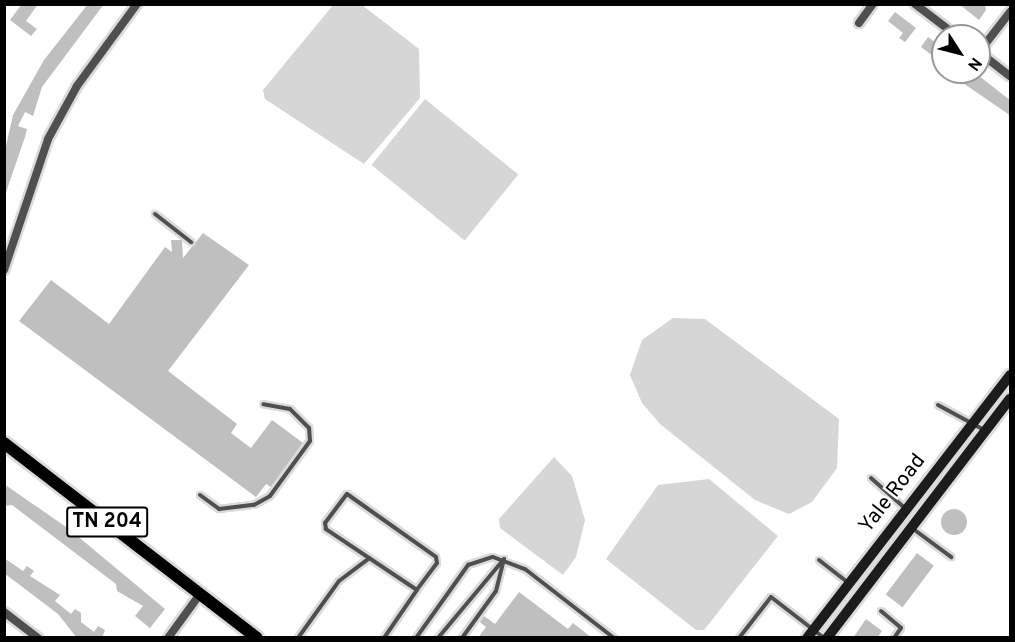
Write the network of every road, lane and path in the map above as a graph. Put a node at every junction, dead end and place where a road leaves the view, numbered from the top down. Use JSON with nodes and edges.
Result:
{"nodes":[{"id":1,"x":137,"y":4,"type":"edge"},
{"id":2,"x":873,"y":4,"type":"edge"},
{"id":3,"x":915,"y":4,"type":"edge"},
{"id":4,"x":1011,"y":12,"type":"edge"},
{"id":5,"x":859,"y":23,"type":"dead end"},
{"id":6,"x":941,"y":24,"type":"edge"},
{"id":7,"x":991,"y":37,"type":"edge"},
{"id":8,"x":991,"y":61,"type":"edge"},
{"id":9,"x":1011,"y":76,"type":"edge"},
{"id":10,"x":155,"y":214,"type":"dead end"},
{"id":11,"x":191,"y":242,"type":"dead end"},
{"id":12,"x":4,"y":270,"type":"edge"},
{"id":13,"x":1011,"y":375,"type":"edge"},
{"id":14,"x":1011,"y":399,"type":"edge"},
{"id":15,"x":263,"y":404,"type":"dead end"},
{"id":16,"x":938,"y":405,"type":"dead end"},
{"id":17,"x":974,"y":422,"type":"junction"},
{"id":18,"x":986,"y":432,"type":"junction"},
{"id":19,"x":4,"y":443,"type":"edge"},
{"id":20,"x":871,"y":478,"type":"dead end"},
{"id":21,"x":200,"y":495,"type":"dead end"},
{"id":22,"x":906,"y":509,"type":"junction"},
{"id":23,"x":911,"y":528,"type":"junction"},
{"id":24,"x":951,"y":557,"type":"dead end"},
{"id":25,"x":369,"y":558,"type":"junction"},
{"id":26,"x":504,"y":559,"type":"junction"},
{"id":27,"x":819,"y":560,"type":"dead end"},
{"id":28,"x":849,"y":583,"type":"junction"},
{"id":29,"x":417,"y":590,"type":"junction"},
{"id":30,"x":200,"y":594,"type":"junction"},
{"id":31,"x":881,"y":611,"type":"dead end"},
{"id":32,"x":4,"y":612,"type":"edge"},
{"id":33,"x":811,"y":633,"type":"edge"},
{"id":34,"x":36,"y":637,"type":"edge"},
{"id":35,"x":168,"y":638,"type":"edge"},
{"id":36,"x":256,"y":638,"type":"edge"},
{"id":37,"x":298,"y":638,"type":"edge"},
{"id":38,"x":384,"y":638,"type":"edge"},
{"id":39,"x":416,"y":638,"type":"edge"},
{"id":40,"x":438,"y":638,"type":"edge"},
{"id":41,"x":462,"y":638,"type":"edge"},
{"id":42,"x":614,"y":638,"type":"edge"},
{"id":43,"x":739,"y":638,"type":"edge"},
{"id":44,"x":825,"y":638,"type":"edge"},
{"id":45,"x":894,"y":638,"type":"edge"}],
"edges":[{"from":1,"to":12,"type":"street"},
{"from":2,"to":5,"type":"street"},
{"from":3,"to":6,"type":"street"},
{"from":4,"to":7,"type":"street"},
{"from":8,"to":9,"type":"street"},
{"from":10,"to":11,"type":"lane"},
{"from":13,"to":17,"type":"main road","name":"Yale Road"},
{"from":14,"to":18,"type":"main road","name":"Yale Road"},
{"from":15,"to":21,"type":"lane"},
{"from":16,"to":17,"type":"lane"},
{"from":17,"to":18,"type":"lane"},
{"from":17,"to":22,"type":"main road","name":"Yale Road"},
{"from":18,"to":23,"type":"main road","name":"Yale Road"},
{"from":19,"to":30,"type":"main road","number":"TN 204"},
{"from":20,"to":22,"type":"lane"},
{"from":22,"to":28,"type":"main road","name":"Yale Road"},
{"from":23,"to":24,"type":"lane"},
{"from":23,"to":44,"type":"main road","name":"Yale Road"},
{"from":25,"to":29,"type":"lane"},
{"from":25,"to":29,"type":"lane"},
{"from":25,"to":37,"type":"lane"},
{"from":26,"to":39,"type":"lane"},
{"from":26,"to":40,"type":"lane"},
{"from":26,"to":41,"type":"lane"},
{"from":26,"to":42,"type":"lane"},
{"from":27,"to":28,"type":"lane"},
{"from":28,"to":33,"type":"main road","name":"Yale Road"},
{"from":29,"to":38,"type":"lane"},
{"from":30,"to":35,"type":"street"},
{"from":30,"to":36,"type":"main road","number":"TN 204"},
{"from":31,"to":45,"type":"lane"},
{"from":32,"to":34,"type":"street"},
{"from":33,"to":43,"type":"lane"},
{"from":33,"to":44,"type":"lane"}]}
